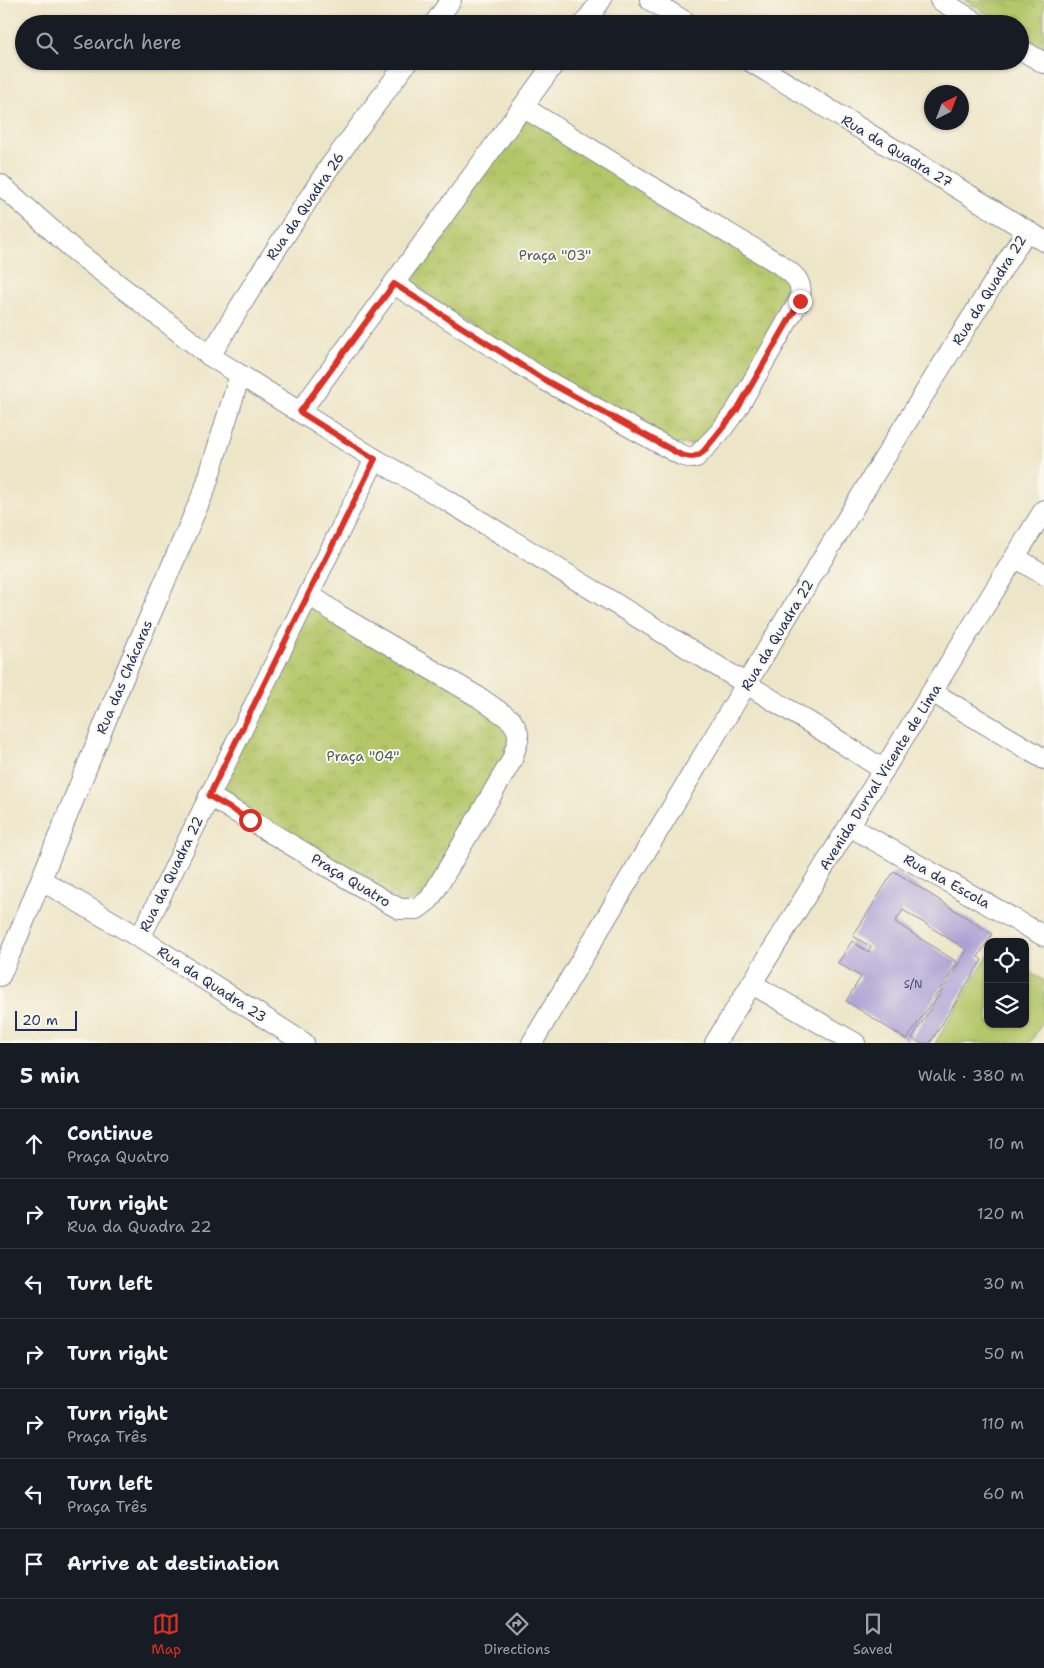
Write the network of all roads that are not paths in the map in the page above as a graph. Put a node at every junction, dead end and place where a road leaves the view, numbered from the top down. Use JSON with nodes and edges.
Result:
{"nodes":[{"id":1,"x":451,"y":0,"type":"edge"},
{"id":2,"x":601,"y":0,"type":"edge"},
{"id":3,"x":650,"y":0,"type":"edge"},
{"id":4,"x":940,"y":0,"type":"edge"},
{"id":5,"x":440,"y":15,"type":"edge"},
{"id":6,"x":590,"y":15,"type":"edge"},
{"id":7,"x":674,"y":15,"type":"edge"},
{"id":8,"x":964,"y":15,"type":"edge"},
{"id":9,"x":1029,"y":55,"type":"edge"},
{"id":10,"x":1044,"y":64,"type":"edge"},
{"id":11,"x":401,"y":70,"type":"edge"},
{"id":12,"x":550,"y":70,"type":"edge"},
{"id":13,"x":765,"y":70,"type":"edge"},
{"id":14,"x":523,"y":107,"type":"junction"},
{"id":15,"x":0,"y":184,"type":"edge"},
{"id":16,"x":1027,"y":230,"type":"junction"},
{"id":17,"x":1044,"y":241,"type":"edge"},
{"id":18,"x":394,"y":284,"type":"junction"},
{"id":19,"x":210,"y":356,"type":"junction"},
{"id":20,"x":240,"y":375,"type":"junction"},
{"id":21,"x":300,"y":412,"type":"junction"},
{"id":22,"x":375,"y":459,"type":"junction"},
{"id":23,"x":1044,"y":510,"type":"edge"},
{"id":24,"x":1015,"y":557,"type":"junction"},
{"id":25,"x":1044,"y":574,"type":"edge"},
{"id":26,"x":309,"y":594,"type":"junction"},
{"id":27,"x":747,"y":685,"type":"junction"},
{"id":28,"x":932,"y":692,"type":"junction"},
{"id":29,"x":1044,"y":759,"type":"edge"},
{"id":30,"x":884,"y":770,"type":"junction"},
{"id":31,"x":209,"y":796,"type":"junction"},
{"id":32,"x":849,"y":826,"type":"junction"},
{"id":33,"x":40,"y":880,"type":"junction"},
{"id":34,"x":1044,"y":936,"type":"edge"},
{"id":35,"x":140,"y":938,"type":"junction"},
{"id":36,"x":0,"y":976,"type":"edge"},
{"id":37,"x":752,"y":984,"type":"junction"},
{"id":38,"x":304,"y":1043,"type":"edge"},
{"id":39,"x":532,"y":1043,"type":"edge"},
{"id":40,"x":715,"y":1043,"type":"edge"},
{"id":41,"x":855,"y":1043,"type":"edge"}],
"edges":[{"from":1,"to":5,"type":"street"},
{"from":2,"to":6,"type":"street"},
{"from":3,"to":7,"type":"street"},
{"from":4,"to":8,"type":"street"},
{"from":9,"to":10,"type":"street"},
{"from":11,"to":19,"type":"street","name":"Rua da Quadra 26"},
{"from":12,"to":14,"type":"street"},
{"from":13,"to":16,"type":"street","name":"Rua da Quadra 27"},
{"from":14,"to":18,"type":"street"},
{"from":14,"to":18,"type":"street"},
{"from":15,"to":19,"type":"street"},
{"from":16,"to":17,"type":"street","name":"Rua da Quadra 27"},
{"from":16,"to":27,"type":"street","name":"Rua da Quadra 22"},
{"from":18,"to":21,"type":"street"},
{"from":19,"to":20,"type":"street"},
{"from":20,"to":21,"type":"street"},
{"from":20,"to":33,"type":"street","name":"Rua das Chácaras"},
{"from":21,"to":22,"type":"street"},
{"from":22,"to":26,"type":"street","name":"Rua da Quadra 22"},
{"from":22,"to":27,"type":"street"},
{"from":23,"to":24,"type":"street","name":"Avenida Durval Vicente de Lima"},
{"from":24,"to":25,"type":"street"},
{"from":24,"to":28,"type":"street","name":"Avenida Durval Vicente de Lima"},
{"from":26,"to":31,"type":"street","name":"Rua da Quadra 22"},
{"from":26,"to":31,"type":"street","name":"Praça Quatro"},
{"from":27,"to":30,"type":"street"},
{"from":27,"to":39,"type":"street","name":"Rua da Quadra 22"},
{"from":28,"to":29,"type":"street"},
{"from":28,"to":30,"type":"street","name":"Avenida Durval Vicente de Lima"},
{"from":30,"to":32,"type":"street","name":"Avenida Durval Vicente de Lima"},
{"from":31,"to":35,"type":"street","name":"Rua da Quadra 22"},
{"from":32,"to":34,"type":"street","name":"Rua da Escola"},
{"from":32,"to":37,"type":"street","name":"Avenida Durval Vicente de Lima"},
{"from":33,"to":35,"type":"street","name":"Rua da Quadra 23"},
{"from":33,"to":36,"type":"street","name":"Rua das Chácaras"},
{"from":35,"to":38,"type":"street","name":"Rua da Quadra 23"},
{"from":37,"to":40,"type":"street","name":"Avenida Durval Vicente de Lima"},
{"from":37,"to":41,"type":"street"}]}
